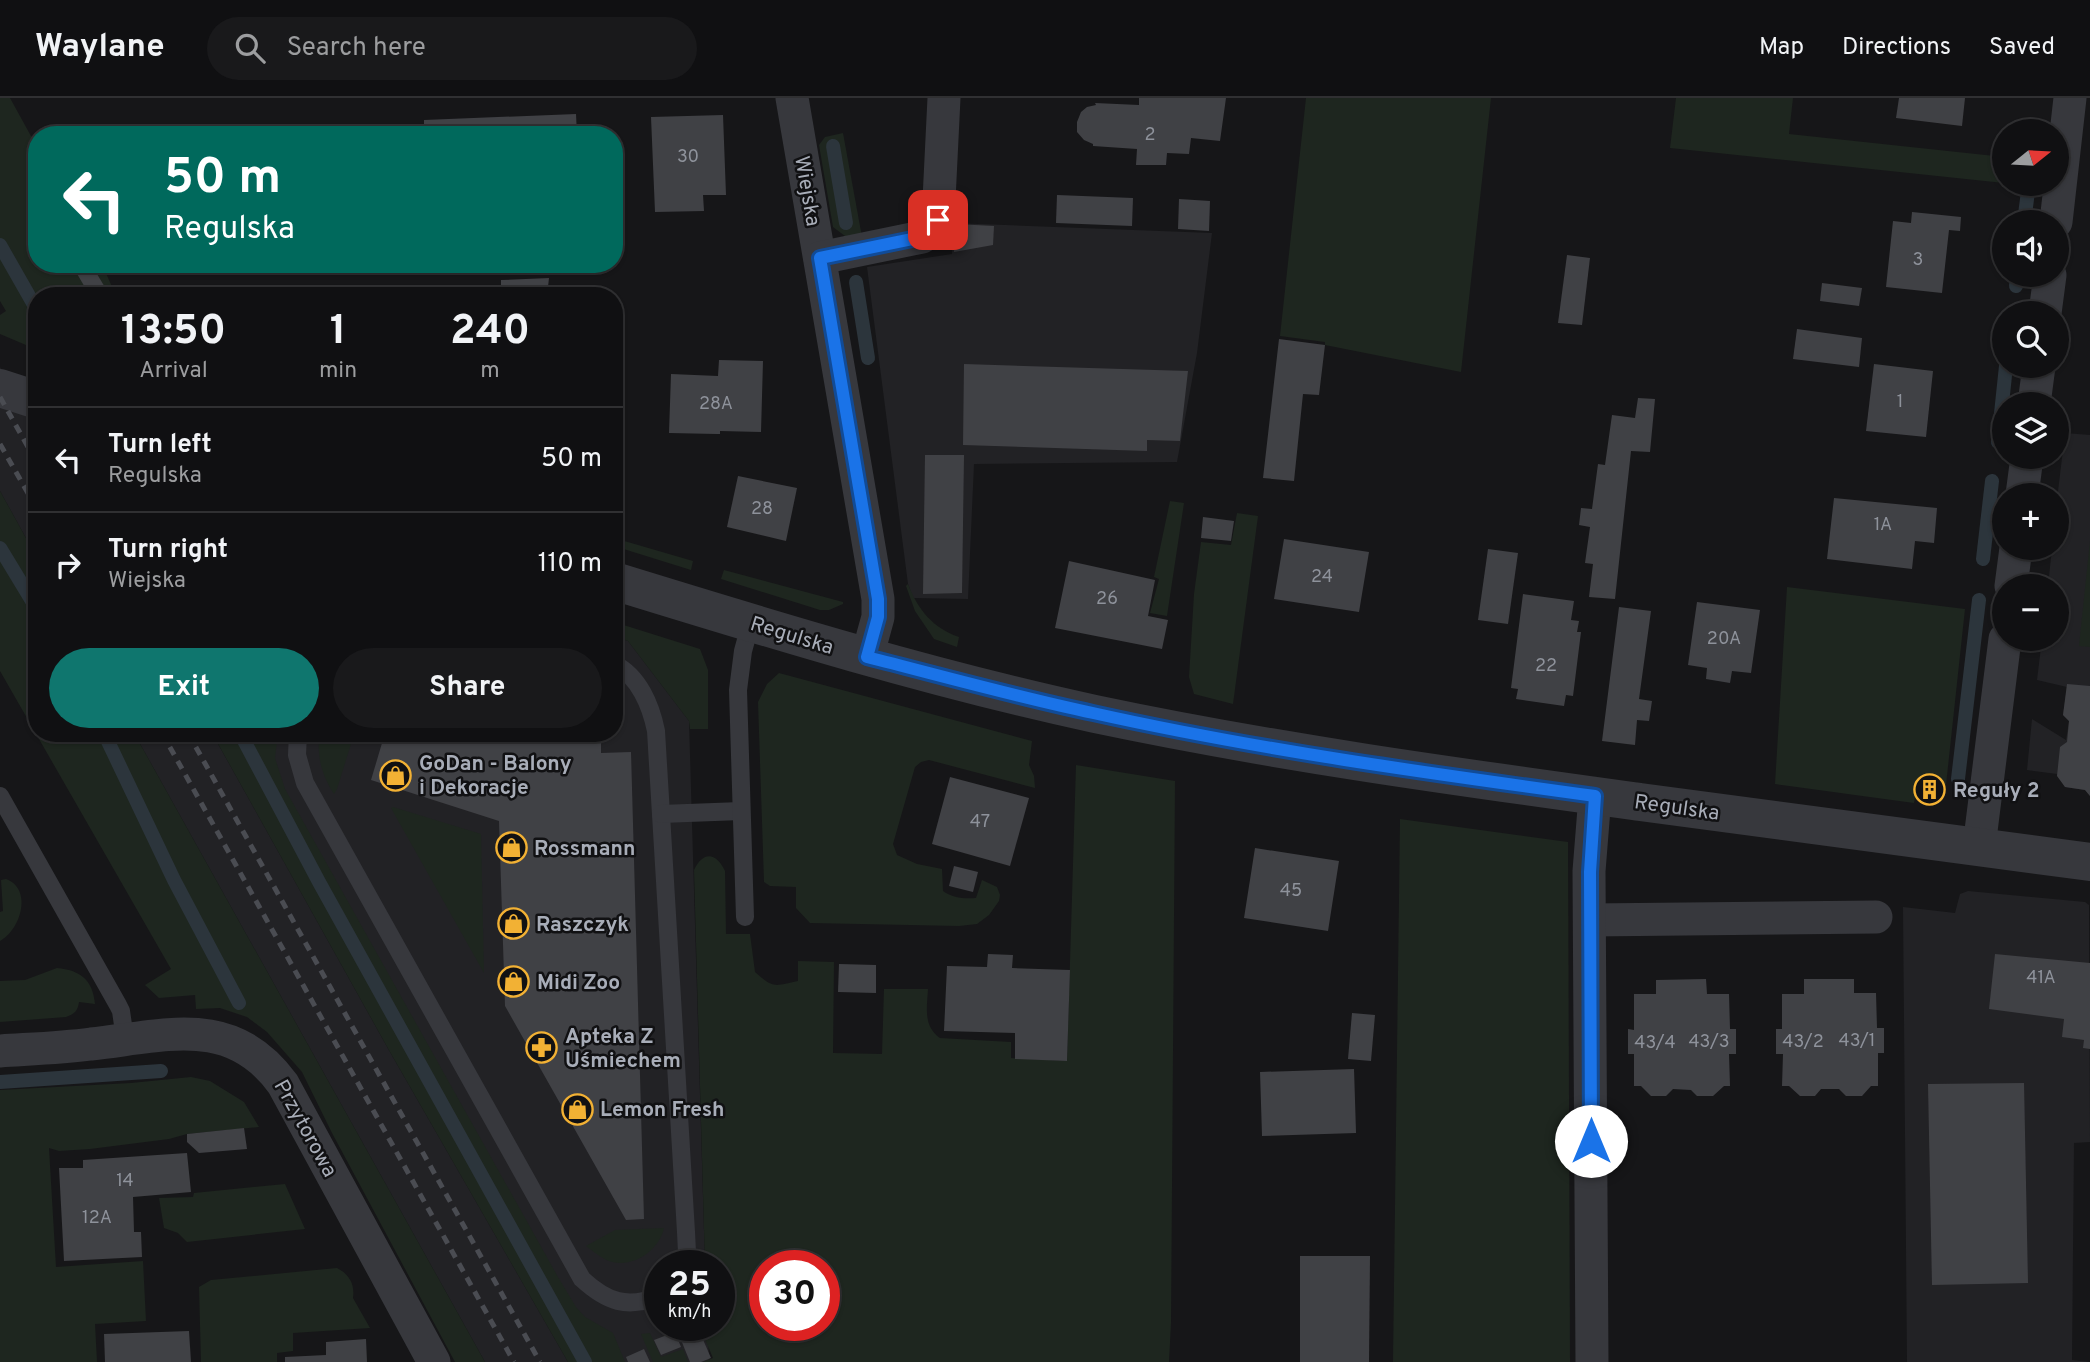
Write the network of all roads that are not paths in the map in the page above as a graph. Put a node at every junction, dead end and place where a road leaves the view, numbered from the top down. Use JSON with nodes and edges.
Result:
{"nodes":[{"id":1,"x":792,"y":98,"type":"edge"},
{"id":2,"x":944,"y":98,"type":"edge"},
{"id":3,"x":2070,"y":98,"type":"edge"},
{"id":4,"x":2057,"y":210,"type":"edge"},
{"id":5,"x":820,"y":258,"type":"junction"},
{"id":6,"x":0,"y":388,"type":"edge"},
{"id":7,"x":28,"y":397,"type":"edge"},
{"id":8,"x":623,"y":584,"type":"edge"},
{"id":9,"x":751,"y":622,"type":"junction"},
{"id":10,"x":2004,"y":651,"type":"edge"},
{"id":11,"x":867,"y":657,"type":"junction"},
{"id":12,"x":623,"y":670,"type":"edge"},
{"id":13,"x":298,"y":742,"type":"edge"},
{"id":14,"x":0,"y":796,"type":"edge"},
{"id":15,"x":1595,"y":796,"type":"junction"},
{"id":16,"x":741,"y":811,"type":"junction"},
{"id":17,"x":662,"y":814,"type":"junction"},
{"id":18,"x":1979,"y":847,"type":"junction"},
{"id":19,"x":2090,"y":862,"type":"edge"},
{"id":20,"x":746,"y":917,"type":"dead end"},
{"id":21,"x":1876,"y":917,"type":"dead end"},
{"id":22,"x":1590,"y":920,"type":"junction"},
{"id":23,"x":125,"y":1039,"type":"junction"},
{"id":24,"x":0,"y":1051,"type":"edge"},
{"id":25,"x":687,"y":1250,"type":"edge"},
{"id":26,"x":644,"y":1301,"type":"edge"},
{"id":27,"x":434,"y":1362,"type":"edge"},
{"id":28,"x":1592,"y":1362,"type":"edge"}],
"edges":[{"from":1,"to":5,"type":"street","name":"Wiejska"},
{"from":2,"to":5,"type":"street"},
{"from":3,"to":4,"type":"street"},
{"from":5,"to":11,"type":"street","name":"Wiejska"},
{"from":6,"to":7,"type":"street"},
{"from":8,"to":9,"type":"street","name":"Regulska"},
{"from":9,"to":11,"type":"street","name":"Regulska"},
{"from":9,"to":16,"type":"lane"},
{"from":10,"to":18,"type":"street"},
{"from":11,"to":15,"type":"street","name":"Regulska"},
{"from":12,"to":17,"type":"lane"},
{"from":13,"to":26,"type":"lane"},
{"from":14,"to":23,"type":"lane"},
{"from":15,"to":18,"type":"street","name":"Regulska"},
{"from":15,"to":22,"type":"street"},
{"from":16,"to":17,"type":"lane"},
{"from":16,"to":20,"type":"lane"},
{"from":17,"to":25,"type":"lane"},
{"from":18,"to":19,"type":"street","name":"Regulska"},
{"from":21,"to":22,"type":"street"},
{"from":22,"to":28,"type":"street"},
{"from":23,"to":24,"type":"street","name":"Przytorowa"},
{"from":23,"to":27,"type":"street","name":"Przytorowa"}]}
